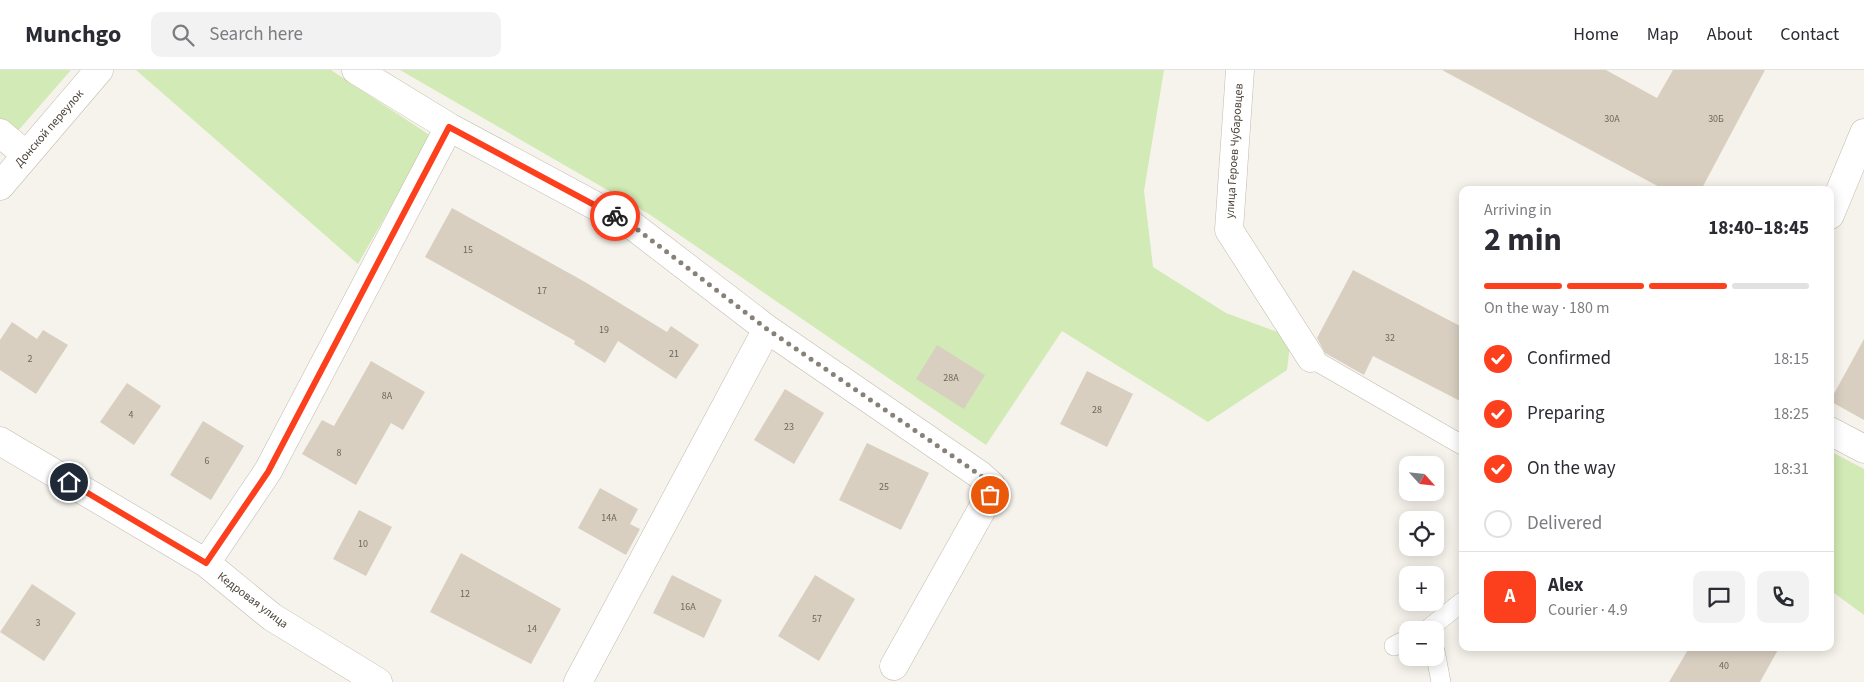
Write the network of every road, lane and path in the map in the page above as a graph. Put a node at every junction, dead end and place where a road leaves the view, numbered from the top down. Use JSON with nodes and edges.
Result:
{"nodes":[{"id":1,"x":99,"y":70,"type":"edge"},
{"id":2,"x":356,"y":70,"type":"edge"},
{"id":3,"x":1240,"y":70,"type":"edge"},
{"id":4,"x":449,"y":127,"type":"junction"},
{"id":5,"x":0,"y":133,"type":"edge"},
{"id":6,"x":1864,"y":133,"type":"edge"},
{"id":7,"x":26,"y":155,"type":"junction"},
{"id":8,"x":0,"y":186,"type":"edge"},
{"id":9,"x":1834,"y":205,"type":"edge"},
{"id":10,"x":767,"y":329,"type":"junction"},
{"id":11,"x":1311,"y":358,"type":"joint"},
{"id":12,"x":1834,"y":433,"type":"edge"},
{"id":13,"x":0,"y":441,"type":"edge"},
{"id":14,"x":1459,"y":443,"type":"edge"},
{"id":15,"x":1864,"y":449,"type":"edge"},
{"id":16,"x":206,"y":563,"type":"junction"},
{"id":17,"x":1459,"y":604,"type":"edge"},
{"id":18,"x":1439,"y":621,"type":"edge"},
{"id":19,"x":894,"y":666,"type":"dead end"},
{"id":20,"x":1438,"y":666,"type":"edge"},
{"id":21,"x":378,"y":682,"type":"edge"},
{"id":22,"x":578,"y":682,"type":"edge"},
{"id":23,"x":1441,"y":682,"type":"edge"}],
"edges":[{"from":1,"to":7,"type":"street","name":"Донской переулок"},
{"from":2,"to":4,"type":"street"},
{"from":3,"to":11,"type":"street","name":"улица Героев Чубаровцев"},
{"from":4,"to":10,"type":"street"},
{"from":4,"to":16,"type":"street"},
{"from":5,"to":7,"type":"street"},
{"from":6,"to":9,"type":"street"},
{"from":7,"to":8,"type":"street","name":"Донской переулок"},
{"from":10,"to":19,"type":"street"},
{"from":10,"to":22,"type":"street"},
{"from":11,"to":14,"type":"lane"},
{"from":12,"to":15,"type":"street"},
{"from":13,"to":16,"type":"street","name":"Кедровая улица"},
{"from":16,"to":21,"type":"street","name":"Кедровая улица"},
{"from":17,"to":18,"type":"lane"},
{"from":20,"to":23,"type":"lane"}]}
